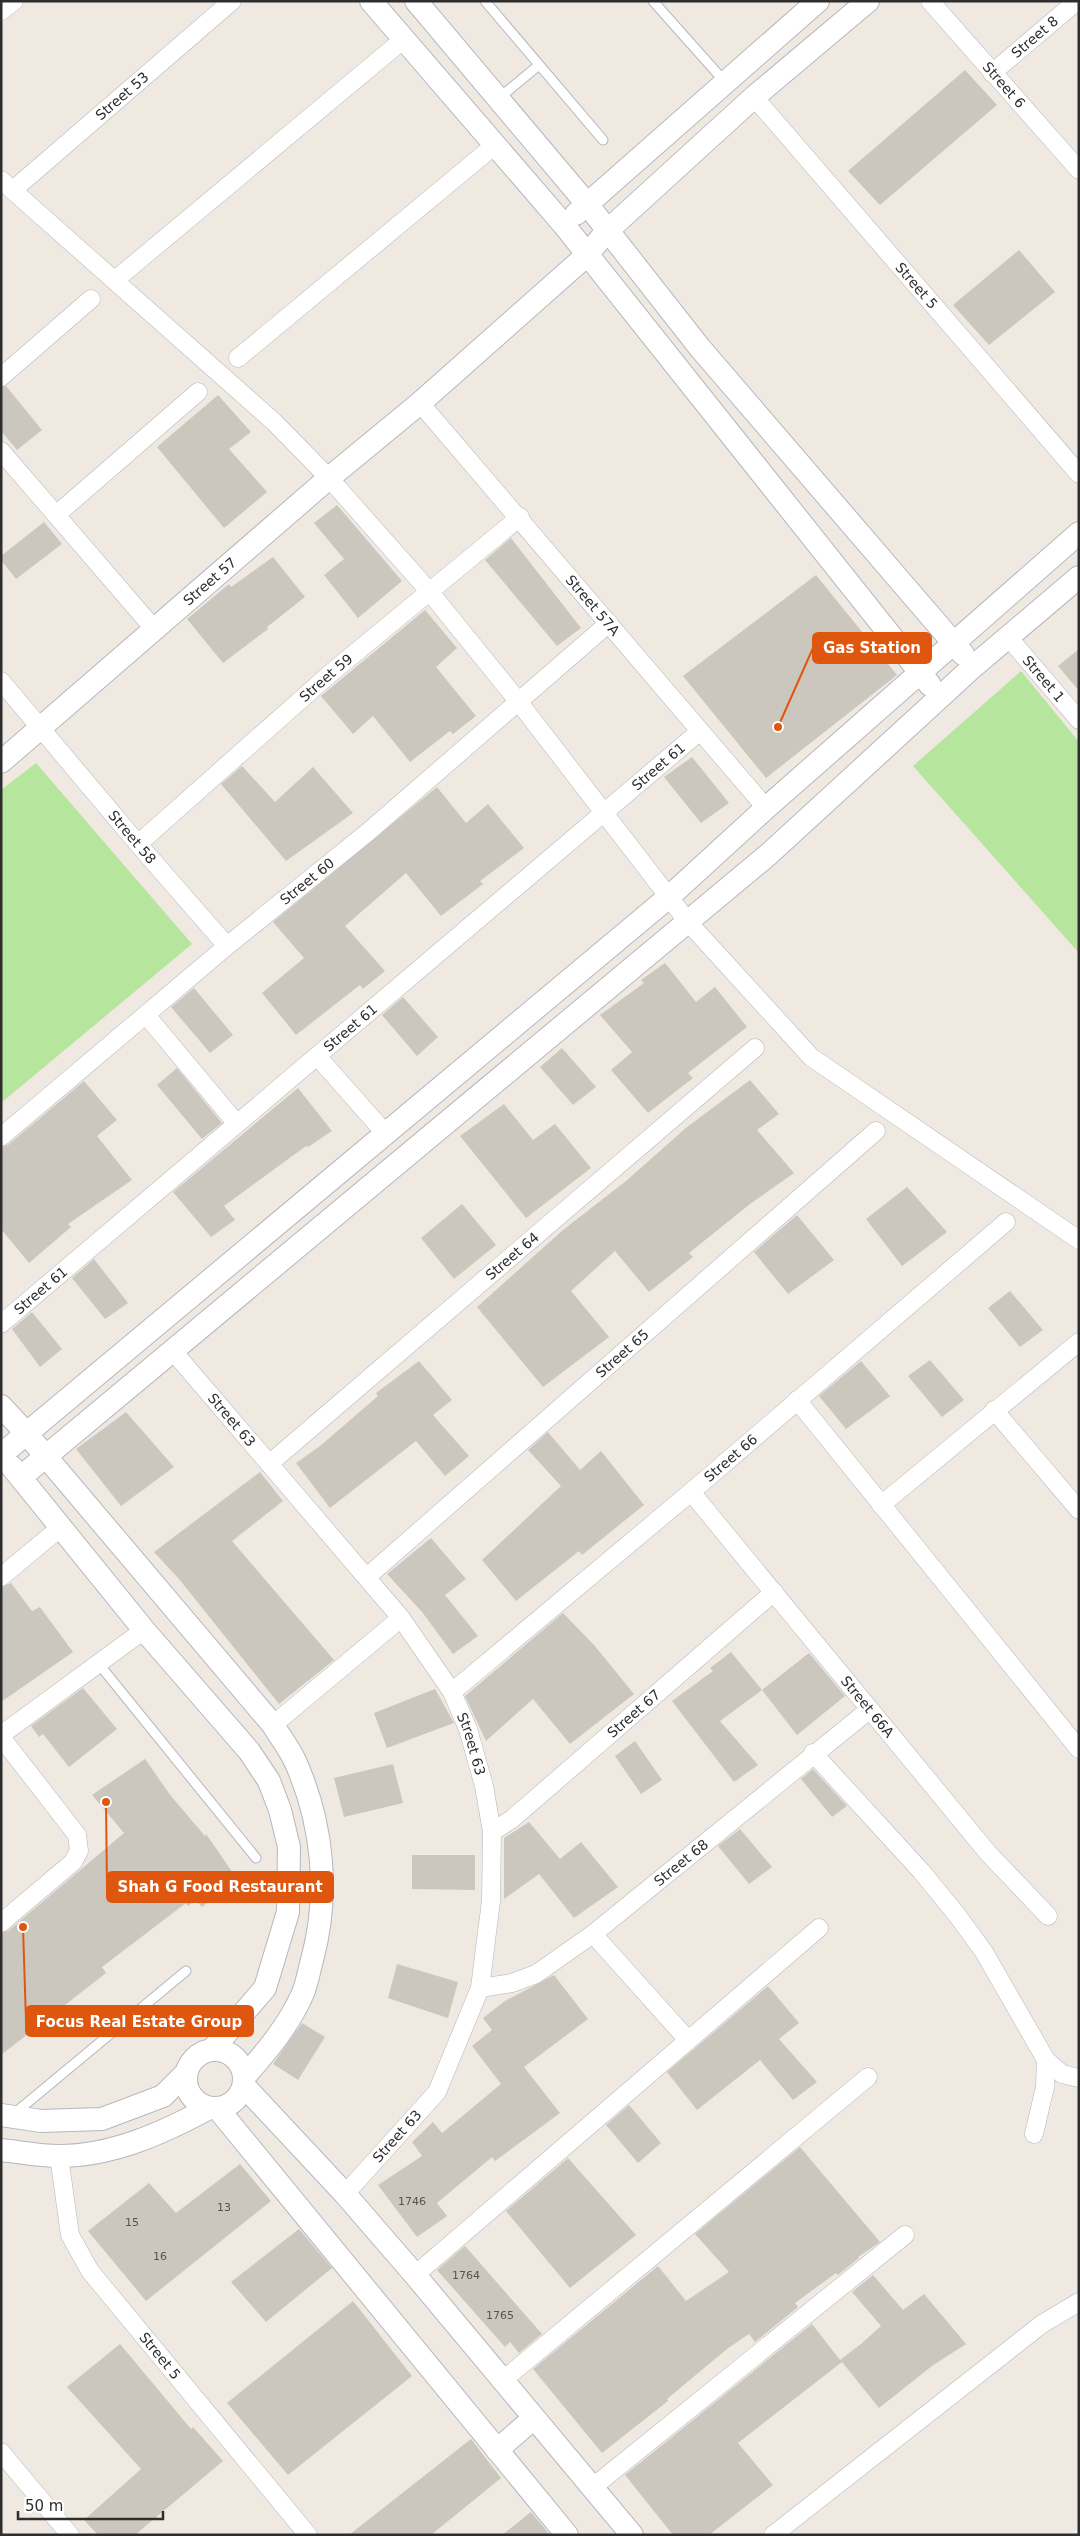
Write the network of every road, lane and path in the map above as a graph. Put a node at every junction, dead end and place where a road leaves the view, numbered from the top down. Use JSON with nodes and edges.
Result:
{"nodes":[{"id":1,"x":14,"y":1,"type":"edge"},
{"id":2,"x":232,"y":1,"type":"edge"},
{"id":3,"x":371,"y":1,"type":"edge"},
{"id":4,"x":416,"y":1,"type":"edge"},
{"id":5,"x":485,"y":1,"type":"edge"},
{"id":6,"x":653,"y":1,"type":"edge"},
{"id":7,"x":818,"y":1,"type":"edge"},
{"id":8,"x":868,"y":1,"type":"edge"},
{"id":9,"x":930,"y":1,"type":"edge"},
{"id":10,"x":1077,"y":1,"type":"edge"},
{"id":11,"x":1,"y":11,"type":"edge"},
{"id":12,"x":779,"y":35,"type":"junction"},
{"id":13,"x":404,"y":40,"type":"junction"},
{"id":14,"x":801,"y":58,"type":"junction"},
{"id":15,"x":539,"y":65,"type":"junction"},
{"id":16,"x":992,"y":73,"type":"junction"},
{"id":17,"x":725,"y":82,"type":"junction"},
{"id":18,"x":754,"y":97,"type":"junction"},
{"id":19,"x":498,"y":99,"type":"junction"},
{"id":20,"x":603,"y":140,"type":"dead end"},
{"id":21,"x":495,"y":145,"type":"junction"},
{"id":22,"x":1079,"y":170,"type":"edge"},
{"id":23,"x":7,"y":185,"type":"edge"},
{"id":24,"x":587,"y":204,"type":"junction"},
{"id":25,"x":564,"y":225,"type":"junction"},
{"id":26,"x":606,"y":232,"type":"junction"},
{"id":27,"x":586,"y":256,"type":"junction"},
{"id":28,"x":115,"y":280,"type":"junction"},
{"id":29,"x":92,"y":299,"type":"dead end"},
{"id":30,"x":700,"y":348,"type":"junction"},
{"id":31,"x":238,"y":358,"type":"dead end"},
{"id":32,"x":677,"y":368,"type":"junction"},
{"id":33,"x":1,"y":377,"type":"edge"},
{"id":34,"x":198,"y":392,"type":"dead end"},
{"id":35,"x":420,"y":403,"type":"junction"},
{"id":36,"x":1,"y":451,"type":"edge"},
{"id":37,"x":1079,"y":474,"type":"edge"},
{"id":38,"x":329,"y":478,"type":"junction"},
{"id":39,"x":56,"y":515,"type":"junction"},
{"id":40,"x":520,"y":517,"type":"junction"},
{"id":41,"x":1079,"y":533,"type":"edge"},
{"id":42,"x":1079,"y":577,"type":"edge"},
{"id":43,"x":429,"y":591,"type":"junction"},
{"id":44,"x":609,"y":623,"type":"junction"},
{"id":45,"x":155,"y":630,"type":"junction"},
{"id":46,"x":1008,"y":637,"type":"junction"},
{"id":47,"x":954,"y":643,"type":"junction"},
{"id":48,"x":974,"y":666,"type":"junction"},
{"id":49,"x":922,"y":673,"type":"junction"},
{"id":50,"x":1,"y":682,"type":"edge"},
{"id":51,"x":938,"y":698,"type":"junction"},
{"id":52,"x":518,"y":701,"type":"junction"},
{"id":53,"x":1079,"y":720,"type":"edge"},
{"id":54,"x":40,"y":728,"type":"junction"},
{"id":55,"x":699,"y":732,"type":"junction"},
{"id":56,"x":1,"y":762,"type":"edge"},
{"id":57,"x":766,"y":808,"type":"junction"},
{"id":58,"x":605,"y":811,"type":"junction"},
{"id":59,"x":138,"y":844,"type":"junction"},
{"id":60,"x":670,"y":896,"type":"junction"},
{"id":61,"x":688,"y":922,"type":"junction"},
{"id":62,"x":227,"y":946,"type":"junction"},
{"id":63,"x":146,"y":1015,"type":"junction"},
{"id":64,"x":755,"y":1048,"type":"dead end"},
{"id":65,"x":317,"y":1056,"type":"junction"},
{"id":66,"x":237,"y":1124,"type":"junction"},
{"id":67,"x":876,"y":1131,"type":"dead end"},
{"id":68,"x":385,"y":1133,"type":"junction"},
{"id":69,"x":1,"y":1137,"type":"edge"},
{"id":70,"x":1006,"y":1222,"type":"dead end"},
{"id":71,"x":1079,"y":1240,"type":"edge"},
{"id":72,"x":1,"y":1324,"type":"edge"},
{"id":73,"x":1079,"y":1342,"type":"edge"},
{"id":74,"x":172,"y":1350,"type":"junction"},
{"id":75,"x":797,"y":1400,"type":"junction"},
{"id":76,"x":1,"y":1406,"type":"edge"},
{"id":77,"x":994,"y":1410,"type":"junction"},
{"id":78,"x":26,"y":1432,"type":"junction"},
{"id":79,"x":1,"y":1454,"type":"edge"},
{"id":80,"x":46,"y":1456,"type":"junction"},
{"id":81,"x":268,"y":1464,"type":"junction"},
{"id":82,"x":21,"y":1477,"type":"junction"},
{"id":83,"x":691,"y":1492,"type":"junction"},
{"id":84,"x":881,"y":1505,"type":"junction"},
{"id":85,"x":1079,"y":1510,"type":"edge"},
{"id":86,"x":61,"y":1527,"type":"junction"},
{"id":87,"x":368,"y":1576,"type":"junction"},
{"id":88,"x":1,"y":1577,"type":"edge"},
{"id":89,"x":774,"y":1592,"type":"junction"},
{"id":90,"x":401,"y":1618,"type":"junction"},
{"id":91,"x":144,"y":1630,"type":"junction"},
{"id":92,"x":98,"y":1662,"type":"junction"},
{"id":93,"x":452,"y":1692,"type":"junction"},
{"id":94,"x":869,"y":1710,"type":"junction"},
{"id":95,"x":273,"y":1725,"type":"junction"},
{"id":96,"x":1,"y":1736,"type":"edge"},
{"id":97,"x":1079,"y":1749,"type":"edge"},
{"id":98,"x":813,"y":1753,"type":"junction"},
{"id":99,"x":492,"y":1832,"type":"junction"},
{"id":100,"x":256,"y":1858,"type":"dead end"},
{"id":101,"x":4,"y":1916,"type":"edge"},
{"id":102,"x":1048,"y":1916,"type":"dead end"},
{"id":103,"x":819,"y":1928,"type":"dead end"},
{"id":104,"x":593,"y":1934,"type":"junction"},
{"id":105,"x":186,"y":1972,"type":"dead end"},
{"id":106,"x":480,"y":1988,"type":"junction"},
{"id":107,"x":688,"y":2040,"type":"junction"},
{"id":108,"x":212,"y":2050,"type":"junction"},
{"id":109,"x":1046,"y":2060,"type":"junction"},
{"id":110,"x":186,"y":2073,"type":"junction"},
{"id":111,"x":868,"y":2077,"type":"dead end"},
{"id":112,"x":1079,"y":2078,"type":"edge"},
{"id":113,"x":244,"y":2081,"type":"junction"},
{"id":114,"x":213,"y":2108,"type":"junction"},
{"id":115,"x":5,"y":2116,"type":"edge"},
{"id":116,"x":1034,"y":2134,"type":"dead end"},
{"id":117,"x":1,"y":2150,"type":"edge"},
{"id":118,"x":59,"y":2156,"type":"junction"},
{"id":119,"x":345,"y":2194,"type":"junction"},
{"id":120,"x":905,"y":2235,"type":"dead end"},
{"id":121,"x":416,"y":2275,"type":"junction"},
{"id":122,"x":1079,"y":2302,"type":"edge"},
{"id":123,"x":502,"y":2381,"type":"junction"},
{"id":124,"x":534,"y":2418,"type":"junction"},
{"id":125,"x":497,"y":2450,"type":"junction"},
{"id":126,"x":1,"y":2452,"type":"edge"},
{"id":127,"x":592,"y":2487,"type":"junction"},
{"id":128,"x":70,"y":2535,"type":"edge"},
{"id":129,"x":308,"y":2535,"type":"edge"},
{"id":130,"x":567,"y":2535,"type":"edge"},
{"id":131,"x":632,"y":2535,"type":"edge"},
{"id":132,"x":773,"y":2535,"type":"edge"}],
"edges":[{"from":1,"to":11,"type":"street"},
{"from":2,"to":23,"type":"street","name":"Street 53"},
{"from":3,"to":13,"type":"street"},
{"from":4,"to":19,"type":"street"},
{"from":5,"to":15,"type":"lane"},
{"from":6,"to":17,"type":"lane"},
{"from":7,"to":12,"type":"street"},
{"from":8,"to":14,"type":"street","name":"Street 57"},
{"from":9,"to":16,"type":"street","name":"Street 6"},
{"from":10,"to":16,"type":"street","name":"Street 8"},
{"from":12,"to":14,"type":"street"},
{"from":12,"to":17,"type":"street"},
{"from":13,"to":21,"type":"street"},
{"from":13,"to":28,"type":"street"},
{"from":14,"to":18,"type":"street","name":"Street 57"},
{"from":15,"to":19,"type":"lane"},
{"from":15,"to":20,"type":"lane"},
{"from":16,"to":22,"type":"street","name":"Street 6"},
{"from":17,"to":24,"type":"street"},
{"from":18,"to":26,"type":"street","name":"Street 57"},
{"from":18,"to":37,"type":"street","name":"Street 5"},
{"from":19,"to":24,"type":"street"},
{"from":21,"to":25,"type":"street"},
{"from":21,"to":31,"type":"street"},
{"from":23,"to":28,"type":"street"},
{"from":24,"to":25,"type":"street"},
{"from":24,"to":26,"type":"street"},
{"from":25,"to":27,"type":"street"},
{"from":26,"to":27,"type":"street","name":"Street 57"},
{"from":26,"to":30,"type":"street"},
{"from":27,"to":32,"type":"street"},
{"from":27,"to":35,"type":"street","name":"Street 57"},
{"from":28,"to":38,"type":"street"},
{"from":29,"to":33,"type":"street"},
{"from":30,"to":32,"type":"street"},
{"from":30,"to":47,"type":"street"},
{"from":32,"to":49,"type":"street"},
{"from":34,"to":39,"type":"street"},
{"from":35,"to":38,"type":"street","name":"Street 57"},
{"from":35,"to":40,"type":"street","name":"Street 57A"},
{"from":36,"to":39,"type":"street"},
{"from":38,"to":43,"type":"street"},
{"from":38,"to":45,"type":"street","name":"Street 57"},
{"from":39,"to":45,"type":"street"},
{"from":40,"to":43,"type":"street","name":"Street 59"},
{"from":40,"to":44,"type":"street","name":"Street 57A"},
{"from":41,"to":47,"type":"street"},
{"from":42,"to":46,"type":"street"},
{"from":43,"to":52,"type":"street"},
{"from":43,"to":59,"type":"street","name":"Street 59"},
{"from":44,"to":52,"type":"street","name":"Street 60"},
{"from":44,"to":55,"type":"street","name":"Street 57A"},
{"from":45,"to":54,"type":"street","name":"Street 57"},
{"from":46,"to":48,"type":"street"},
{"from":46,"to":53,"type":"street","name":"Street 1"},
{"from":47,"to":48,"type":"street"},
{"from":47,"to":49,"type":"street"},
{"from":48,"to":51,"type":"street"},
{"from":49,"to":51,"type":"street"},
{"from":49,"to":57,"type":"street"},
{"from":50,"to":54,"type":"street","name":"Street 58"},
{"from":51,"to":61,"type":"street"},
{"from":52,"to":58,"type":"street"},
{"from":52,"to":62,"type":"street","name":"Street 60"},
{"from":54,"to":56,"type":"street","name":"Street 57"},
{"from":54,"to":59,"type":"street","name":"Street 58"},
{"from":55,"to":57,"type":"street","name":"Street 57A"},
{"from":55,"to":58,"type":"street","name":"Street 61"},
{"from":57,"to":60,"type":"street"},
{"from":58,"to":60,"type":"street"},
{"from":58,"to":65,"type":"street","name":"Street 61"},
{"from":59,"to":62,"type":"street","name":"Street 58"},
{"from":60,"to":61,"type":"street"},
{"from":60,"to":68,"type":"street"},
{"from":61,"to":71,"type":"street"},
{"from":61,"to":74,"type":"street"},
{"from":62,"to":63,"type":"street","name":"Street 60"},
{"from":63,"to":66,"type":"street"},
{"from":63,"to":69,"type":"street","name":"Street 60"},
{"from":64,"to":81,"type":"street","name":"Street 64"},
{"from":65,"to":66,"type":"street","name":"Street 61"},
{"from":65,"to":68,"type":"street"},
{"from":66,"to":72,"type":"street","name":"Street 61"},
{"from":67,"to":87,"type":"street","name":"Street 65"},
{"from":68,"to":78,"type":"street"},
{"from":70,"to":75,"type":"street","name":"Street 66"},
{"from":73,"to":77,"type":"street"},
{"from":74,"to":80,"type":"street"},
{"from":74,"to":81,"type":"street","name":"Street 63"},
{"from":75,"to":83,"type":"street","name":"Street 66"},
{"from":75,"to":84,"type":"street"},
{"from":76,"to":78,"type":"street"},
{"from":77,"to":84,"type":"street"},
{"from":77,"to":85,"type":"street"},
{"from":78,"to":79,"type":"street"},
{"from":78,"to":80,"type":"street"},
{"from":79,"to":82,"type":"street"},
{"from":80,"to":82,"type":"street"},
{"from":80,"to":95,"type":"street"},
{"from":81,"to":87,"type":"street","name":"Street 63"},
{"from":82,"to":86,"type":"street"},
{"from":83,"to":89,"type":"street","name":"Street 66A"},
{"from":83,"to":93,"type":"street","name":"Street 66"},
{"from":84,"to":97,"type":"street"},
{"from":86,"to":88,"type":"street"},
{"from":86,"to":91,"type":"street"},
{"from":87,"to":90,"type":"street","name":"Street 63"},
{"from":89,"to":94,"type":"street","name":"Street 66A"},
{"from":89,"to":99,"type":"street","name":"Street 67"},
{"from":90,"to":93,"type":"street","name":"Street 63"},
{"from":90,"to":95,"type":"street"},
{"from":91,"to":92,"type":"street"},
{"from":91,"to":108,"type":"street"},
{"from":92,"to":96,"type":"street"},
{"from":92,"to":100,"type":"lane"},
{"from":93,"to":99,"type":"street","name":"Street 63"},
{"from":94,"to":98,"type":"street","name":"Street 68"},
{"from":94,"to":102,"type":"street","name":"Street 66A"},
{"from":95,"to":113,"type":"street"},
{"from":96,"to":101,"type":"street"},
{"from":98,"to":104,"type":"street","name":"Street 68"},
{"from":98,"to":109,"type":"street"},
{"from":99,"to":106,"type":"street","name":"Street 63"},
{"from":103,"to":107,"type":"street"},
{"from":104,"to":106,"type":"street","name":"Street 68"},
{"from":104,"to":107,"type":"street"},
{"from":105,"to":115,"type":"lane"},
{"from":106,"to":119,"type":"street","name":"Street 63"},
{"from":107,"to":121,"type":"street"},
{"from":108,"to":110,"type":"street"},
{"from":108,"to":113,"type":"street"},
{"from":109,"to":112,"type":"street"},
{"from":109,"to":116,"type":"street"},
{"from":110,"to":114,"type":"street"},
{"from":110,"to":115,"type":"street"},
{"from":111,"to":123,"type":"street"},
{"from":113,"to":114,"type":"street"},
{"from":113,"to":119,"type":"street"},
{"from":114,"to":118,"type":"street"},
{"from":114,"to":125,"type":"street"},
{"from":117,"to":118,"type":"street"},
{"from":118,"to":129,"type":"street","name":"Street 5"},
{"from":119,"to":121,"type":"street"},
{"from":120,"to":127,"type":"street"},
{"from":121,"to":123,"type":"street"},
{"from":122,"to":132,"type":"street"},
{"from":123,"to":124,"type":"street"},
{"from":124,"to":125,"type":"street"},
{"from":124,"to":127,"type":"street"},
{"from":125,"to":130,"type":"street"},
{"from":126,"to":128,"type":"street"},
{"from":127,"to":131,"type":"street"}]}
